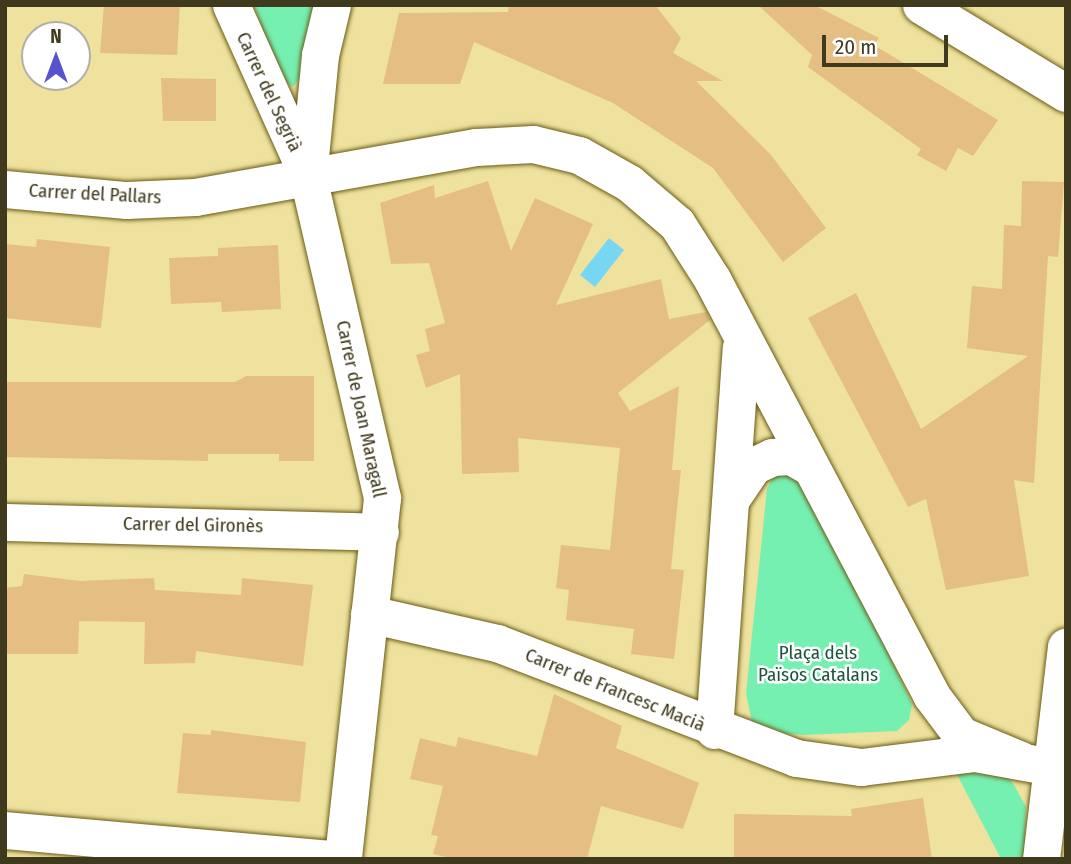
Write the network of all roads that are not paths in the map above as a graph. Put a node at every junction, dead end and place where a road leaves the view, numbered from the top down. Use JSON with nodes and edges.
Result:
{"nodes":[{"id":1,"x":231,"y":5,"type":"edge"},
{"id":2,"x":332,"y":5,"type":"edge"},
{"id":3,"x":921,"y":5,"type":"edge"},
{"id":4,"x":1057,"y":79,"type":"edge"},
{"id":5,"x":308,"y":177,"type":"junction"},
{"id":6,"x":5,"y":189,"type":"edge"},
{"id":7,"x":741,"y":341,"type":"junction"},
{"id":8,"x":808,"y":466,"type":"junction"},
{"id":9,"x":733,"y":496,"type":"junction"},
{"id":10,"x":5,"y":522,"type":"edge"},
{"id":11,"x":380,"y":532,"type":"junction"},
{"id":12,"x":369,"y":614,"type":"junction"},
{"id":13,"x":1066,"y":646,"type":"edge"},
{"id":14,"x":931,"y":695,"type":"junction"},
{"id":15,"x":713,"y":730,"type":"junction"},
{"id":16,"x":1036,"y":764,"type":"junction"},
{"id":17,"x":861,"y":767,"type":"junction"},
{"id":18,"x":5,"y":830,"type":"edge"},
{"id":19,"x":328,"y":859,"type":"edge"},
{"id":20,"x":343,"y":859,"type":"edge"},
{"id":21,"x":1041,"y":859,"type":"edge"}],
"edges":[{"from":1,"to":5,"type":"street","name":"Carrer del Segrià"},
{"from":2,"to":5,"type":"street","name":"Carrer de Joan Maragall"},
{"from":3,"to":4,"type":"street"},
{"from":5,"to":6,"type":"street","name":"Carrer del Pallars"},
{"from":5,"to":7,"type":"street","name":"Carrer del Pallars"},
{"from":5,"to":11,"type":"street","name":"Carrer de Joan Maragall"},
{"from":7,"to":8,"type":"street"},
{"from":7,"to":9,"type":"street"},
{"from":8,"to":9,"type":"street"},
{"from":8,"to":14,"type":"street"},
{"from":9,"to":15,"type":"street"},
{"from":10,"to":11,"type":"street","name":"Carrer del Gironès"},
{"from":11,"to":12,"type":"street","name":"Carrer de Joan Maragall"},
{"from":12,"to":15,"type":"street","name":"Carrer de Francesc Macià"},
{"from":12,"to":20,"type":"street","name":"Carrer de Joan Maragall"},
{"from":13,"to":16,"type":"street"},
{"from":14,"to":16,"type":"street"},
{"from":14,"to":17,"type":"street","name":"Carrer de Francesc Macià"},
{"from":15,"to":17,"type":"street","name":"Carrer de Francesc Macià"},
{"from":16,"to":17,"type":"street","name":"Carrer de Francesc Macià"},
{"from":16,"to":21,"type":"street"},
{"from":18,"to":19,"type":"street"}]}
